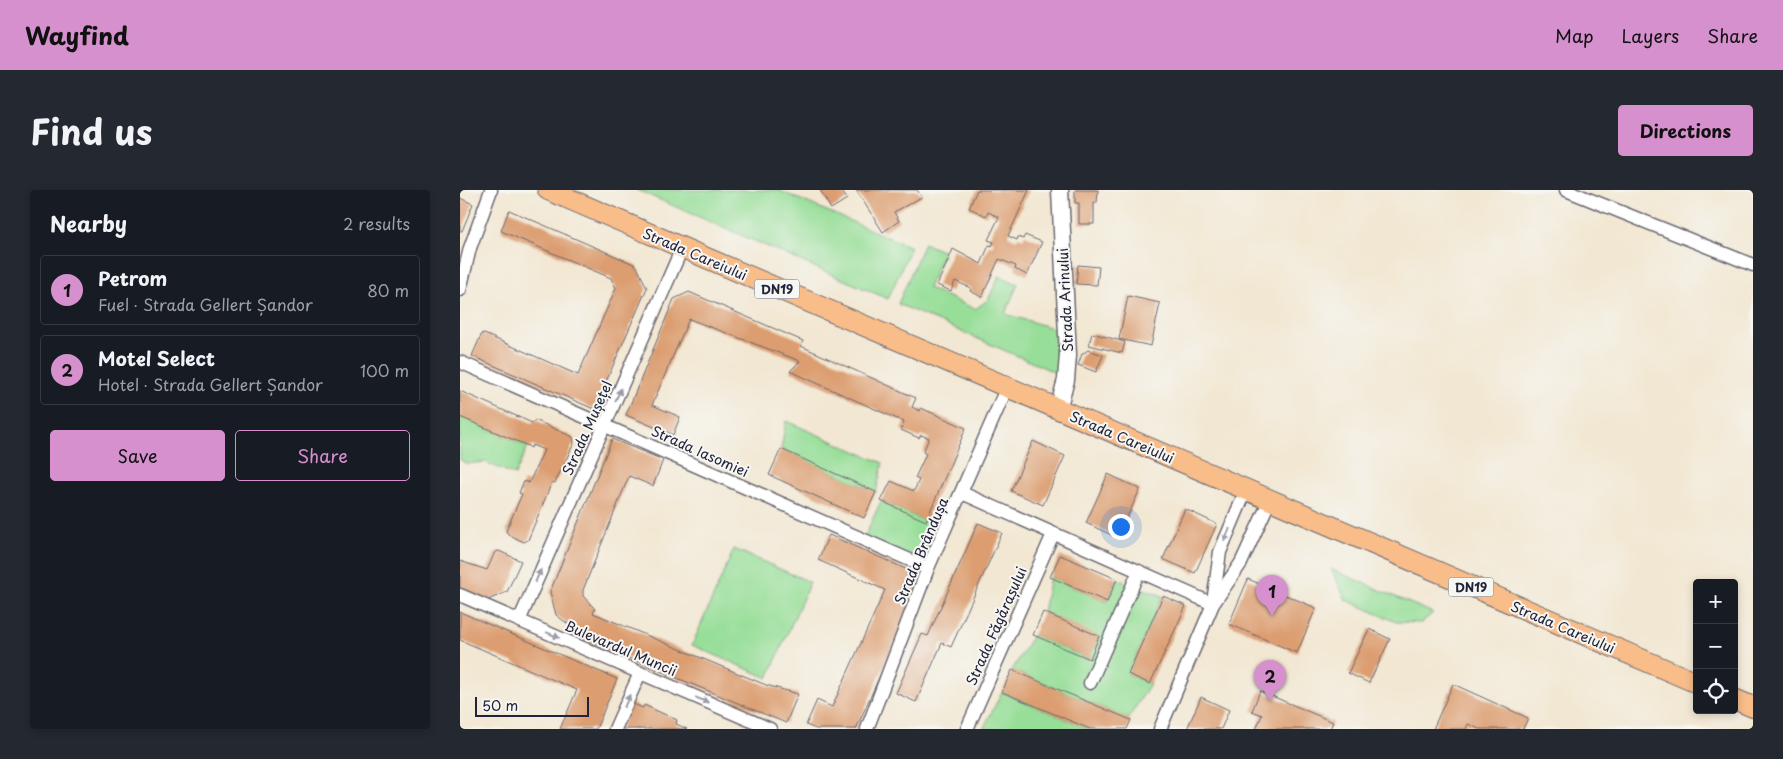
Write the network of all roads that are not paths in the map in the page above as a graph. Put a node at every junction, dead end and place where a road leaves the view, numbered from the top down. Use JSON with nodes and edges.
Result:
{"nodes":[{"id":1,"x":491,"y":190,"type":"edge"},
{"id":2,"x":548,"y":190,"type":"edge"},
{"id":3,"x":1060,"y":190,"type":"edge"},
{"id":4,"x":1566,"y":190,"type":"edge"},
{"id":5,"x":465,"y":246,"type":"edge"},
{"id":6,"x":682,"y":248,"type":"junction"},
{"id":7,"x":1753,"y":265,"type":"edge"},
{"id":8,"x":460,"y":290,"type":"edge"},
{"id":9,"x":460,"y":362,"type":"edge"},
{"id":10,"x":1007,"y":387,"type":"junction"},
{"id":11,"x":1058,"y":409,"type":"junction"},
{"id":12,"x":604,"y":425,"type":"junction"},
{"id":13,"x":1246,"y":490,"type":"junction"},
{"id":14,"x":962,"y":493,"type":"junction"},
{"id":15,"x":1270,"y":500,"type":"junction"},
{"id":16,"x":1053,"y":534,"type":"junction"},
{"id":17,"x":928,"y":568,"type":"junction"},
{"id":18,"x":1139,"y":571,"type":"junction"},
{"id":19,"x":460,"y":595,"type":"edge"},
{"id":20,"x":1213,"y":604,"type":"junction"},
{"id":21,"x":519,"y":621,"type":"junction"},
{"id":22,"x":640,"y":673,"type":"junction"},
{"id":23,"x":1693,"y":681,"type":"edge"},
{"id":24,"x":1090,"y":683,"type":"dead end"},
{"id":25,"x":1738,"y":701,"type":"edge"},
{"id":26,"x":1753,"y":707,"type":"edge"},
{"id":27,"x":615,"y":729,"type":"edge"},
{"id":28,"x":770,"y":729,"type":"edge"},
{"id":29,"x":867,"y":729,"type":"edge"},
{"id":30,"x":967,"y":729,"type":"edge"},
{"id":31,"x":1160,"y":729,"type":"edge"}],
"edges":[{"from":1,"to":5,"type":"street"},
{"from":2,"to":6,"type":"main road","name":"Strada Careiului","number":"DN19"},
{"from":3,"to":11,"type":"street","name":"Strada Arinului"},
{"from":4,"to":7,"type":"street"},
{"from":5,"to":8,"type":"street"},
{"from":6,"to":10,"type":"main road","name":"Strada Careiului","number":"DN19"},
{"from":12,"to":6,"type":"street","name":"Strada Mușețel","one_way":true},
{"from":9,"to":12,"type":"street","name":"Strada Iasomiei"},
{"from":10,"to":11,"type":"main road","name":"Strada Careiului","number":"DN19"},
{"from":10,"to":14,"type":"street","name":"Strada Brândușa"},
{"from":11,"to":13,"type":"main road","name":"Strada Careiului","number":"DN19"},
{"from":12,"to":17,"type":"street","name":"Strada Iasomiei"},
{"from":21,"to":12,"type":"street","name":"Strada Mușețel","one_way":true},
{"from":13,"to":15,"type":"main road","name":"Strada Careiului","number":"DN19"},
{"from":13,"to":20,"type":"street","one_way":true},
{"from":14,"to":16,"type":"street"},
{"from":14,"to":17,"type":"street","name":"Strada Brândușa"},
{"from":15,"to":20,"type":"street"},
{"from":15,"to":23,"type":"main road","name":"Strada Careiului","number":"DN19"},
{"from":16,"to":18,"type":"street"},
{"from":16,"to":30,"type":"street","name":"Strada Făgărașului"},
{"from":17,"to":29,"type":"street","name":"Strada Brândușa"},
{"from":18,"to":20,"type":"street"},
{"from":18,"to":24,"type":"street"},
{"from":19,"to":21,"type":"street","name":"Bulevardul Muncii"},
{"from":20,"to":31,"type":"street"},
{"from":21,"to":22,"type":"street","name":"Bulevardul Muncii","one_way":true},
{"from":27,"to":22,"type":"street","one_way":true},
{"from":22,"to":28,"type":"street","name":"Bulevardul Muncii","one_way":true},
{"from":25,"to":26,"type":"main road"}]}
